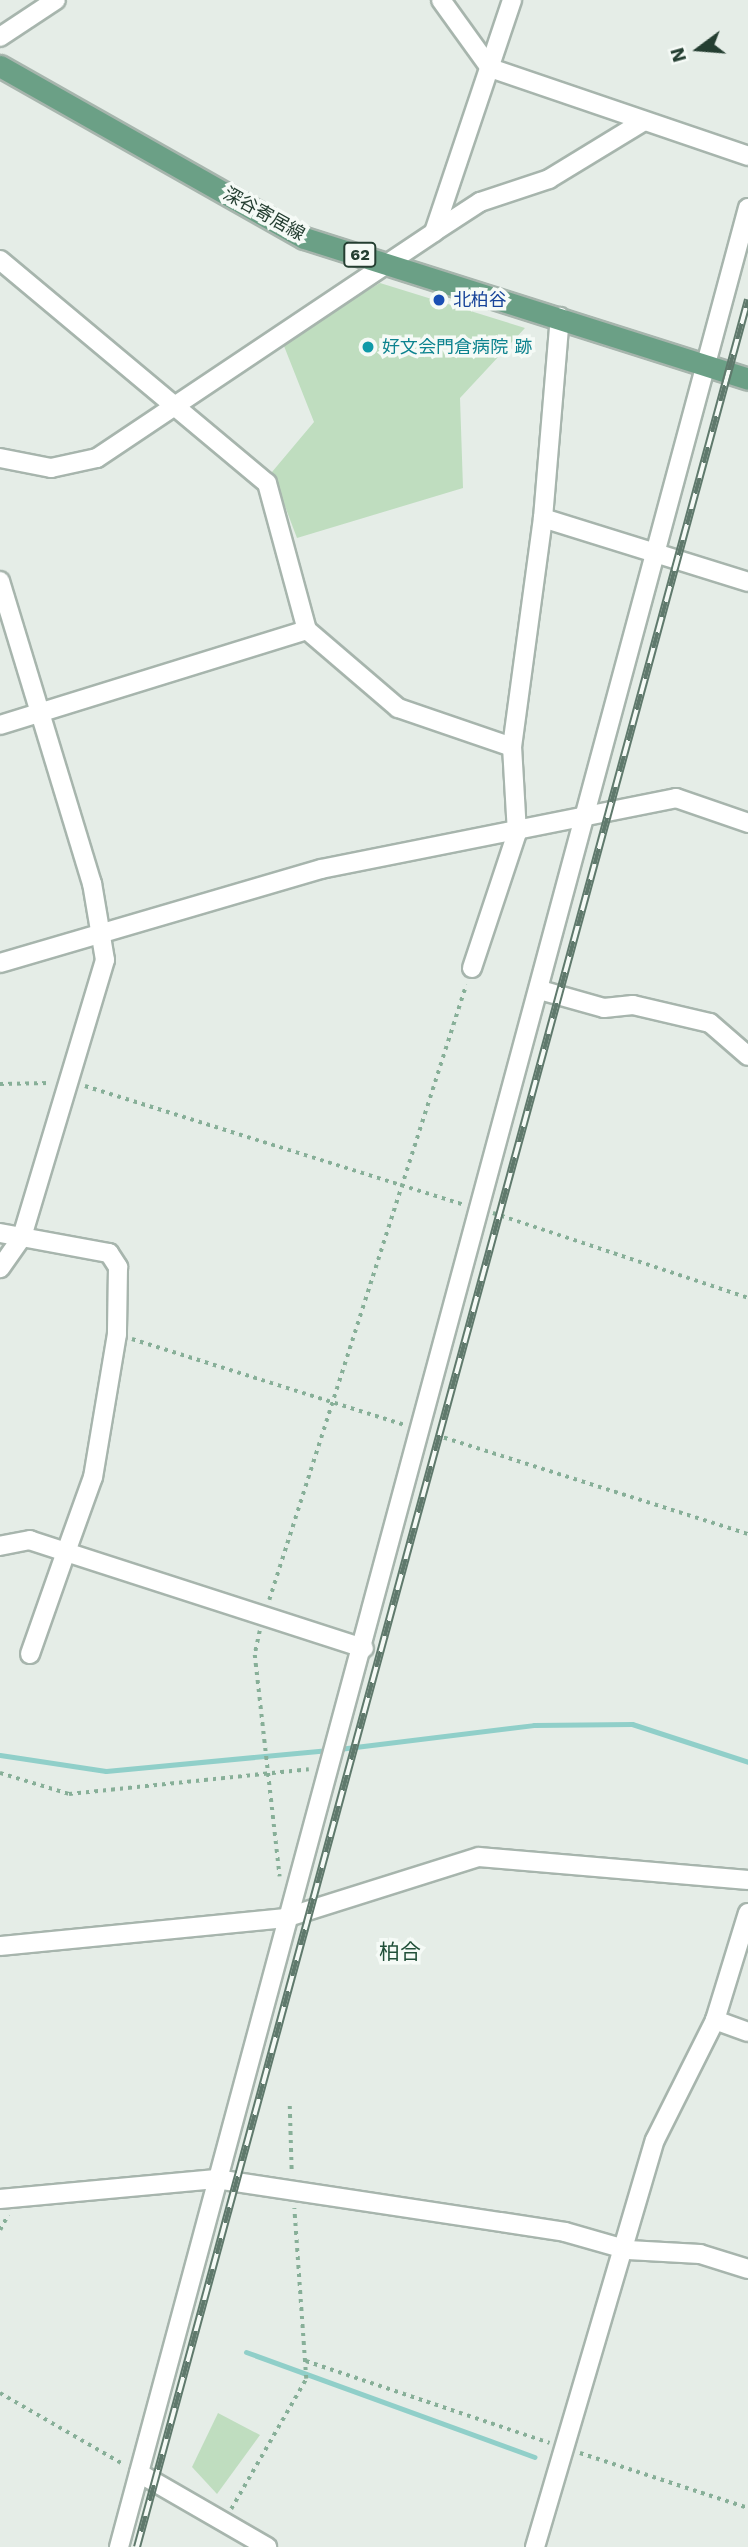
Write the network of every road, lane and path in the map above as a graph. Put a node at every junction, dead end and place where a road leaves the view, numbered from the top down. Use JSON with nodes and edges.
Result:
{"nodes":[{"id":1,"x":56,"y":0,"type":"edge"},
{"id":2,"x":440,"y":0,"type":"edge"},
{"id":3,"x":512,"y":0,"type":"edge"},
{"id":4,"x":0,"y":37,"type":"edge"},
{"id":5,"x":0,"y":66,"type":"edge"},
{"id":6,"x":490,"y":68,"type":"junction"},
{"id":7,"x":644,"y":121,"type":"junction"},
{"id":8,"x":748,"y":156,"type":"edge"},
{"id":9,"x":748,"y":208,"type":"edge"},
{"id":10,"x":434,"y":232,"type":"junction"},
{"id":11,"x":0,"y":260,"type":"edge"},
{"id":12,"x":391,"y":264,"type":"junction"},
{"id":13,"x":559,"y":317,"type":"junction"},
{"id":14,"x":704,"y":364,"type":"junction"},
{"id":15,"x":748,"y":379,"type":"edge"},
{"id":16,"x":170,"y":408,"type":"junction"},
{"id":17,"x":0,"y":458,"type":"edge"},
{"id":18,"x":543,"y":518,"type":"junction"},
{"id":19,"x":655,"y":551,"type":"junction"},
{"id":20,"x":0,"y":581,"type":"edge"},
{"id":21,"x":748,"y":582,"type":"edge"},
{"id":22,"x":307,"y":630,"type":"junction"},
{"id":23,"x":40,"y":713,"type":"junction"},
{"id":24,"x":0,"y":725,"type":"edge"},
{"id":25,"x":512,"y":747,"type":"junction"},
{"id":26,"x":586,"y":815,"type":"junction"},
{"id":27,"x":748,"y":823,"type":"edge"},
{"id":28,"x":517,"y":833,"type":"junction"},
{"id":29,"x":105,"y":931,"type":"junction"},
{"id":30,"x":0,"y":963,"type":"edge"},
{"id":31,"x":472,"y":968,"type":"joint"},
{"id":32,"x":540,"y":990,"type":"junction"},
{"id":33,"x":748,"y":1056,"type":"edge"},
{"id":34,"x":73,"y":1083,"type":"junction"},
{"id":35,"x":0,"y":1084,"type":"edge"},
{"id":36,"x":402,"y":1186,"type":"junction"},
{"id":37,"x":481,"y":1210,"type":"junction"},
{"id":38,"x":0,"y":1233,"type":"edge"},
{"id":39,"x":22,"y":1237,"type":"junction"},
{"id":40,"x":0,"y":1268,"type":"edge"},
{"id":41,"x":748,"y":1298,"type":"edge"},
{"id":42,"x":117,"y":1334,"type":"junction"},
{"id":43,"x":332,"y":1403,"type":"junction"},
{"id":44,"x":423,"y":1431,"type":"junction"},
{"id":45,"x":748,"y":1534,"type":"edge"},
{"id":46,"x":0,"y":1546,"type":"edge"},
{"id":47,"x":66,"y":1552,"type":"junction"},
{"id":48,"x":264,"y":1614,"type":"junction"},
{"id":49,"x":364,"y":1648,"type":"junction"},
{"id":50,"x":30,"y":1654,"type":"dead end"},
{"id":51,"x":329,"y":1768,"type":"junction"},
{"id":52,"x":0,"y":1773,"type":"edge"},
{"id":53,"x":268,"y":1773,"type":"junction"},
{"id":54,"x":748,"y":1880,"type":"edge"},
{"id":55,"x":748,"y":1913,"type":"edge"},
{"id":56,"x":285,"y":1918,"type":"junction"},
{"id":57,"x":0,"y":1946,"type":"edge"},
{"id":58,"x":715,"y":2021,"type":"junction"},
{"id":59,"x":748,"y":2032,"type":"edge"},
{"id":60,"x":290,"y":2106,"type":"dead end"},
{"id":61,"x":216,"y":2179,"type":"junction"},
{"id":62,"x":293,"y":2194,"type":"junction"},
{"id":63,"x":0,"y":2199,"type":"edge"},
{"id":64,"x":628,"y":2250,"type":"junction"},
{"id":65,"x":748,"y":2269,"type":"edge"},
{"id":66,"x":306,"y":2361,"type":"junction"},
{"id":67,"x":0,"y":2393,"type":"edge"},
{"id":68,"x":567,"y":2449,"type":"junction"},
{"id":69,"x":139,"y":2473,"type":"junction"},
{"id":70,"x":748,"y":2508,"type":"edge"},
{"id":71,"x":225,"y":2520,"type":"junction"},
{"id":72,"x":119,"y":2547,"type":"edge"},
{"id":73,"x":267,"y":2547,"type":"edge"},
{"id":74,"x":535,"y":2547,"type":"edge"}],
"edges":[{"from":1,"to":4,"type":"street"},
{"from":2,"to":6,"type":"street"},
{"from":3,"to":6,"type":"street"},
{"from":5,"to":12,"type":"main road","name":"深谷寄居線","number":"62"},
{"from":6,"to":7,"type":"street"},
{"from":6,"to":10,"type":"street"},
{"from":7,"to":8,"type":"street"},
{"from":7,"to":10,"type":"street"},
{"from":9,"to":14,"type":"street"},
{"from":10,"to":12,"type":"street"},
{"from":11,"to":16,"type":"street"},
{"from":12,"to":13,"type":"main road","name":"深谷寄居線","number":"62"},
{"from":12,"to":16,"type":"street"},
{"from":13,"to":14,"type":"main road","name":"深谷寄居線","number":"62"},
{"from":13,"to":18,"type":"street"},
{"from":14,"to":15,"type":"main road","name":"深谷寄居線","number":"62"},
{"from":14,"to":19,"type":"street"},
{"from":16,"to":17,"type":"street"},
{"from":16,"to":22,"type":"street"},
{"from":18,"to":19,"type":"street"},
{"from":18,"to":25,"type":"street"},
{"from":19,"to":21,"type":"street"},
{"from":19,"to":26,"type":"street"},
{"from":20,"to":23,"type":"street"},
{"from":22,"to":23,"type":"street"},
{"from":22,"to":25,"type":"street"},
{"from":23,"to":24,"type":"street"},
{"from":23,"to":29,"type":"street"},
{"from":25,"to":28,"type":"street"},
{"from":26,"to":27,"type":"street"},
{"from":26,"to":28,"type":"street"},
{"from":26,"to":32,"type":"street"},
{"from":28,"to":29,"type":"street"},
{"from":28,"to":31,"type":"street"},
{"from":29,"to":30,"type":"street"},
{"from":29,"to":34,"type":"street"},
{"from":31,"to":36,"type":"path"},
{"from":32,"to":33,"type":"street"},
{"from":32,"to":37,"type":"street"},
{"from":34,"to":35,"type":"path"},
{"from":34,"to":36,"type":"path"},
{"from":34,"to":39,"type":"street"},
{"from":36,"to":37,"type":"path"},
{"from":36,"to":43,"type":"path"},
{"from":37,"to":41,"type":"path"},
{"from":37,"to":44,"type":"street"},
{"from":38,"to":39,"type":"street"},
{"from":39,"to":40,"type":"street"},
{"from":39,"to":42,"type":"street"},
{"from":42,"to":43,"type":"path"},
{"from":42,"to":47,"type":"street"},
{"from":43,"to":44,"type":"path"},
{"from":43,"to":48,"type":"path"},
{"from":44,"to":45,"type":"path"},
{"from":44,"to":49,"type":"street"},
{"from":46,"to":47,"type":"street"},
{"from":47,"to":48,"type":"street"},
{"from":47,"to":50,"type":"street"},
{"from":48,"to":49,"type":"street"},
{"from":48,"to":53,"type":"path"},
{"from":49,"to":51,"type":"street"},
{"from":51,"to":53,"type":"path"},
{"from":51,"to":56,"type":"street"},
{"from":52,"to":53,"type":"path"},
{"from":53,"to":56,"type":"path"},
{"from":54,"to":56,"type":"street"},
{"from":55,"to":58,"type":"street"},
{"from":56,"to":57,"type":"street"},
{"from":56,"to":61,"type":"street"},
{"from":58,"to":59,"type":"street"},
{"from":58,"to":64,"type":"street"},
{"from":60,"to":62,"type":"path"},
{"from":61,"to":62,"type":"street"},
{"from":61,"to":63,"type":"street"},
{"from":61,"to":69,"type":"street"},
{"from":62,"to":64,"type":"street"},
{"from":62,"to":66,"type":"path"},
{"from":64,"to":65,"type":"street"},
{"from":64,"to":68,"type":"street"},
{"from":66,"to":68,"type":"path"},
{"from":66,"to":71,"type":"path"},
{"from":67,"to":69,"type":"path"},
{"from":68,"to":70,"type":"path"},
{"from":68,"to":74,"type":"street"},
{"from":69,"to":71,"type":"street"},
{"from":69,"to":72,"type":"street"},
{"from":71,"to":73,"type":"street"}]}
